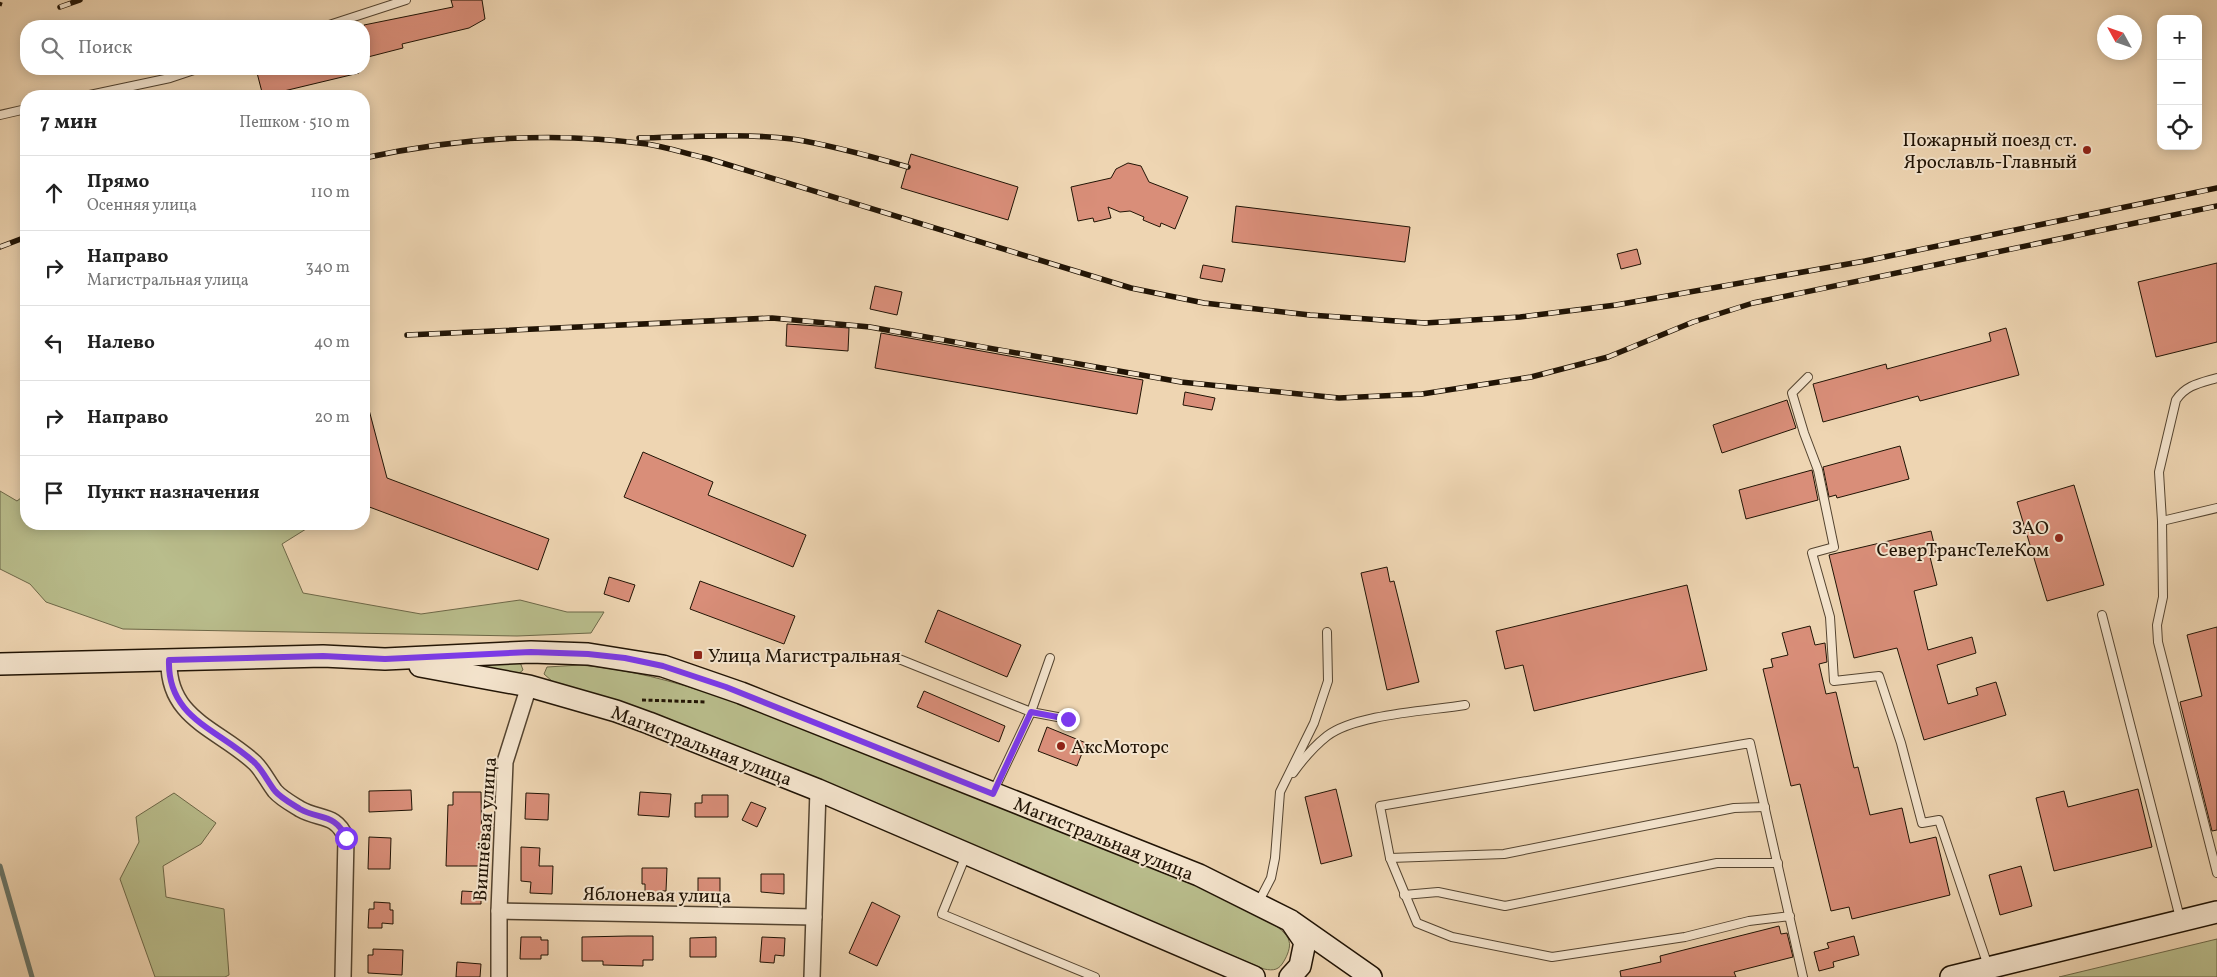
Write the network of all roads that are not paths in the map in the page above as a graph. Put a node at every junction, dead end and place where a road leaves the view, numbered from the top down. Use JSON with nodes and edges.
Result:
{"nodes":[{"id":1,"x":406,"y":0,"type":"edge"},
{"id":2,"x":344,"y":20,"type":"edge"},
{"id":3,"x":179,"y":75,"type":"edge"},
{"id":4,"x":113,"y":90,"type":"edge"},
{"id":5,"x":20,"y":110,"type":"edge"},
{"id":6,"x":0,"y":115,"type":"edge"},
{"id":7,"x":1808,"y":377,"type":"dead end"},
{"id":8,"x":2217,"y":378,"type":"edge"},
{"id":9,"x":2217,"y":508,"type":"edge"},
{"id":10,"x":2162,"y":521,"type":"junction"},
{"id":11,"x":2102,"y":615,"type":"dead end"},
{"id":12,"x":1327,"y":632,"type":"dead end"},
{"id":13,"x":531,"y":652,"type":"junction"},
{"id":14,"x":1050,"y":658,"type":"dead end"},
{"id":15,"x":385,"y":659,"type":"junction"},
{"id":16,"x":899,"y":659,"type":"dead end"},
{"id":17,"x":169,"y":660,"type":"junction"},
{"id":18,"x":0,"y":664,"type":"edge"},
{"id":19,"x":529,"y":686,"type":"junction"},
{"id":20,"x":1465,"y":706,"type":"dead end"},
{"id":21,"x":1031,"y":712,"type":"junction"},
{"id":22,"x":1068,"y":719,"type":"dead end"},
{"id":23,"x":818,"y":790,"type":"junction"},
{"id":24,"x":1280,"y":792,"type":"junction"},
{"id":25,"x":993,"y":794,"type":"junction"},
{"id":26,"x":1765,"y":807,"type":"junction"},
{"id":27,"x":966,"y":855,"type":"junction"},
{"id":28,"x":1390,"y":858,"type":"junction"},
{"id":29,"x":1778,"y":863,"type":"junction"},
{"id":30,"x":2217,"y":873,"type":"edge"},
{"id":31,"x":1404,"y":895,"type":"junction"},
{"id":32,"x":1258,"y":903,"type":"junction"},
{"id":33,"x":499,"y":911,"type":"junction"},
{"id":34,"x":2217,"y":912,"type":"edge"},
{"id":35,"x":1790,"y":916,"type":"junction"},
{"id":36,"x":814,"y":917,"type":"junction"},
{"id":37,"x":2181,"y":920,"type":"junction"},
{"id":38,"x":1291,"y":921,"type":"junction"},
{"id":39,"x":1989,"y":968,"type":"junction"},
{"id":40,"x":343,"y":977,"type":"edge"},
{"id":41,"x":499,"y":977,"type":"edge"},
{"id":42,"x":812,"y":977,"type":"edge"},
{"id":43,"x":1095,"y":977,"type":"edge"},
{"id":44,"x":1254,"y":977,"type":"edge"},
{"id":45,"x":1290,"y":977,"type":"edge"},
{"id":46,"x":1371,"y":977,"type":"edge"},
{"id":47,"x":1802,"y":977,"type":"edge"},
{"id":48,"x":1951,"y":977,"type":"edge"}],
"edges":[{"from":1,"to":2,"type":"lane"},
{"from":3,"to":4,"type":"lane"},
{"from":5,"to":6,"type":"lane"},
{"from":7,"to":39,"type":"lane"},
{"from":8,"to":10,"type":"lane"},
{"from":9,"to":10,"type":"lane"},
{"from":10,"to":30,"type":"lane"},
{"from":11,"to":37,"type":"lane"},
{"from":12,"to":24,"type":"lane"},
{"from":13,"to":15,"type":"main road","name":"Магистральная улица"},
{"from":13,"to":19,"type":"main road"},
{"from":13,"to":25,"type":"main road","name":"Магистральная улица"},
{"from":14,"to":21,"type":"lane"},
{"from":15,"to":17,"type":"main road","name":"Магистральная улица"},
{"from":15,"to":19,"type":"main road","name":"Магистральная улица"},
{"from":16,"to":21,"type":"lane"},
{"from":17,"to":18,"type":"main road","name":"Магистральная улица"},
{"from":17,"to":40,"type":"street"},
{"from":19,"to":23,"type":"main road","name":"Магистральная улица"},
{"from":19,"to":33,"type":"street","name":"Вишнёвая улица"},
{"from":20,"to":24,"type":"lane"},
{"from":21,"to":22,"type":"lane"},
{"from":21,"to":25,"type":"lane"},
{"from":23,"to":27,"type":"main road","name":"Магистральная улица"},
{"from":23,"to":36,"type":"street"},
{"from":24,"to":32,"type":"lane"},
{"from":25,"to":32,"type":"main road","name":"Магистральная улица"},
{"from":26,"to":28,"type":"lane"},
{"from":26,"to":28,"type":"lane"},
{"from":26,"to":29,"type":"lane"},
{"from":27,"to":43,"type":"lane"},
{"from":27,"to":44,"type":"main road","name":"Магистральная улица"},
{"from":28,"to":31,"type":"lane"},
{"from":29,"to":31,"type":"lane"},
{"from":29,"to":35,"type":"lane"},
{"from":31,"to":35,"type":"lane"},
{"from":32,"to":38,"type":"main road","name":"Магистральная улица"},
{"from":33,"to":36,"type":"street","name":"Яблоневая улица"},
{"from":33,"to":41,"type":"street","name":"Вишнёвая улица"},
{"from":34,"to":37,"type":"main road"},
{"from":35,"to":47,"type":"lane"},
{"from":36,"to":42,"type":"street"},
{"from":37,"to":39,"type":"main road"},
{"from":38,"to":45,"type":"main road"},
{"from":38,"to":46,"type":"main road","name":"Магистральная улица"},
{"from":39,"to":48,"type":"main road"}]}
